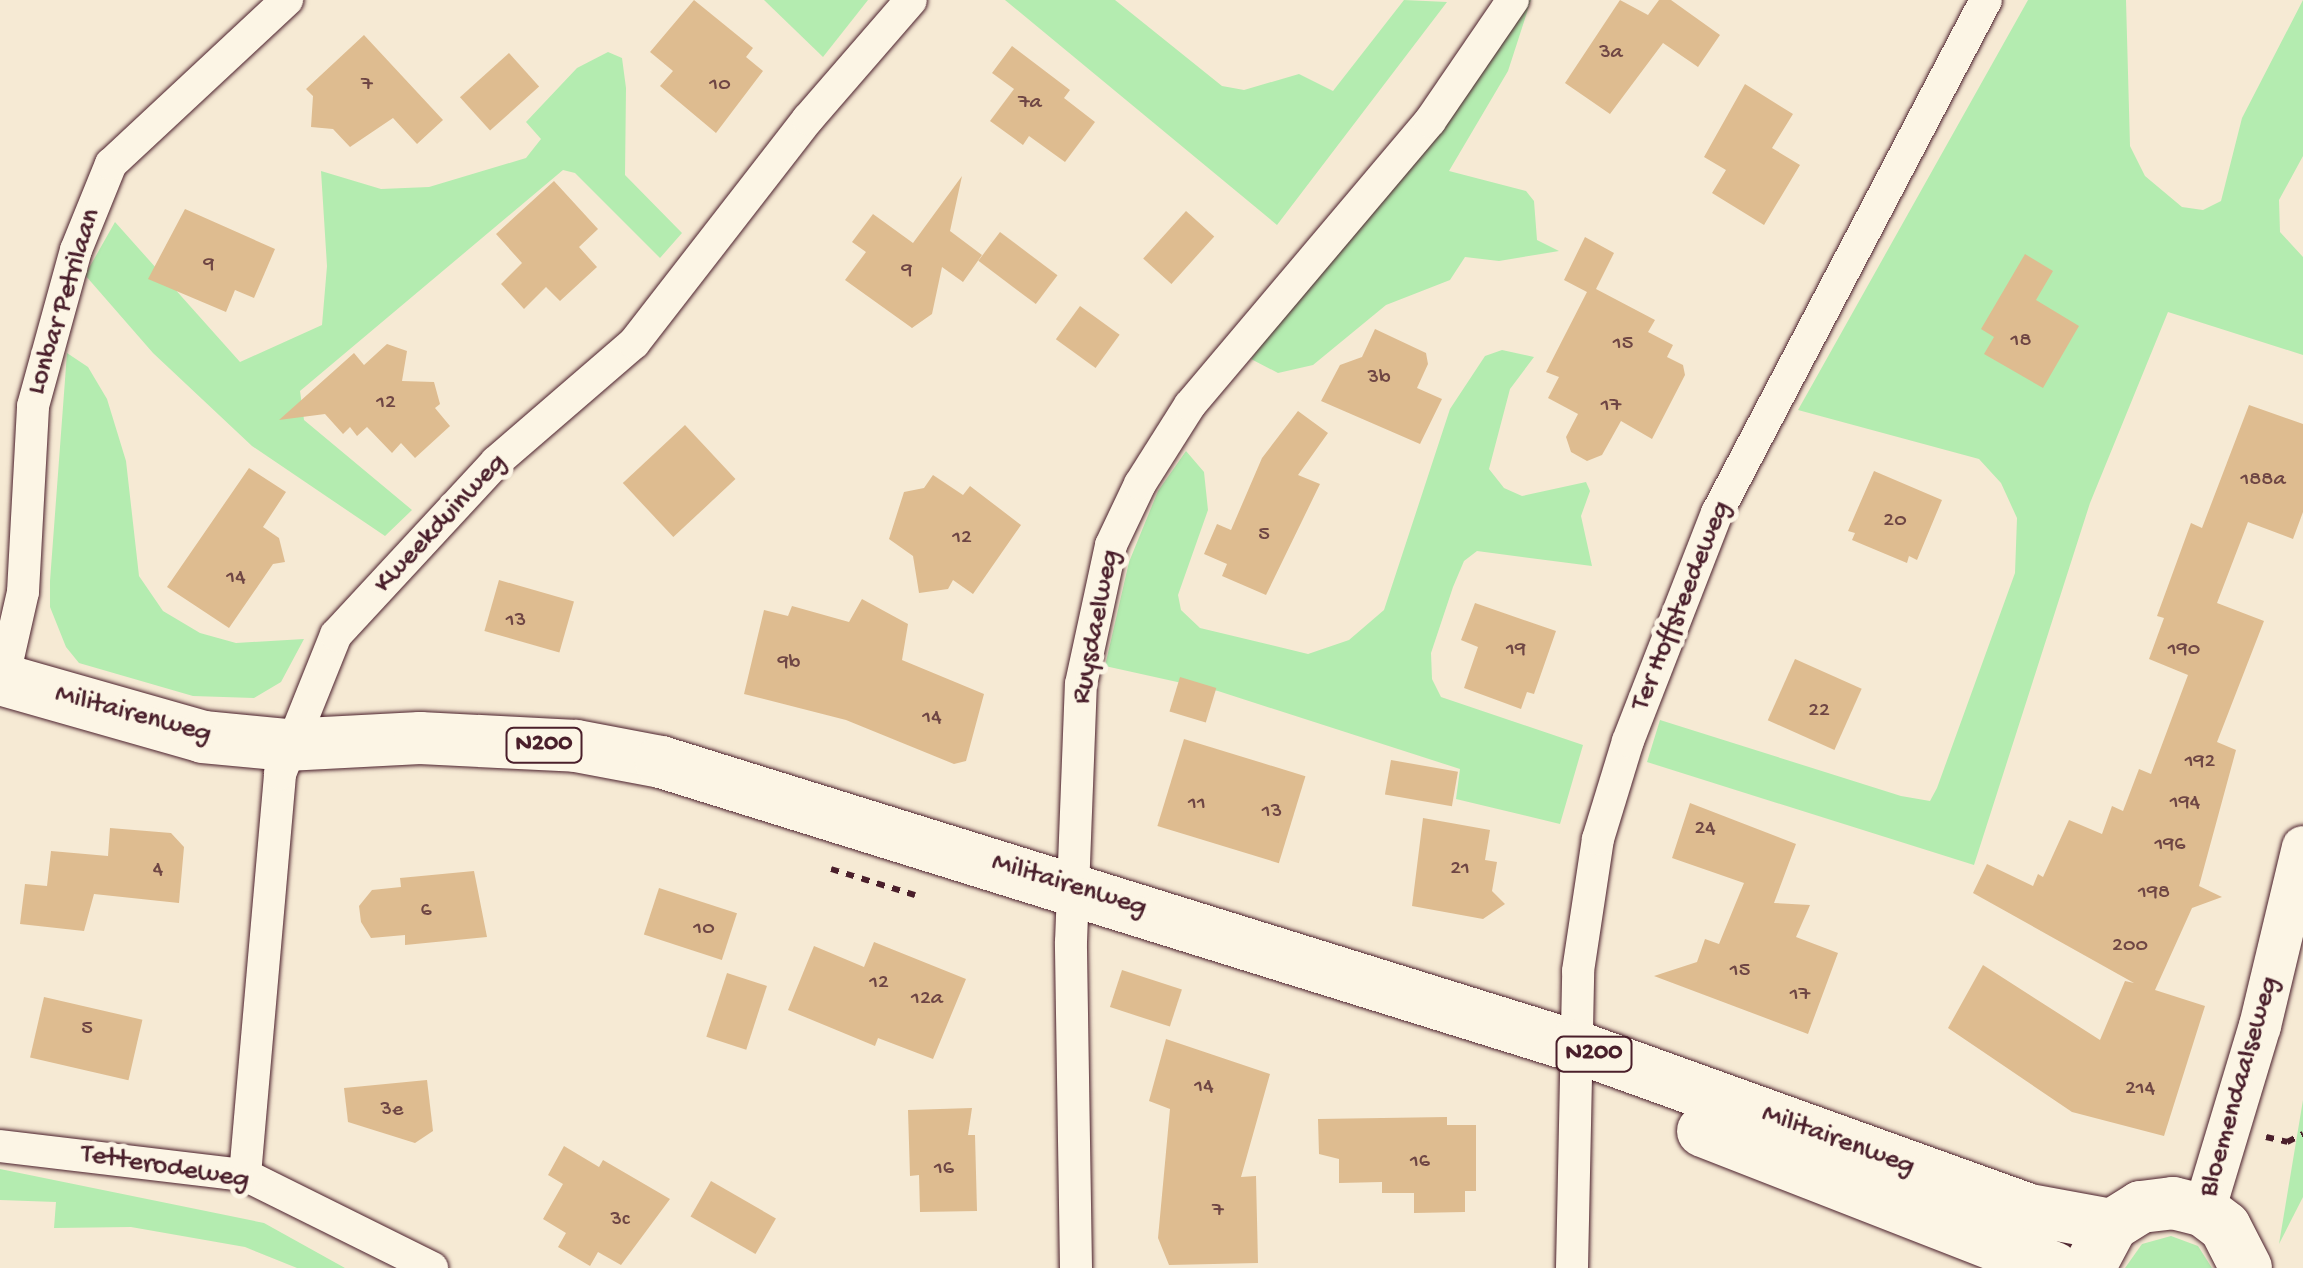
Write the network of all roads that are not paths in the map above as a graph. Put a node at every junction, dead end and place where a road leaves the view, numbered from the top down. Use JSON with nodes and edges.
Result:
{"nodes":[{"id":1,"x":287,"y":0,"type":"edge"},
{"id":2,"x":911,"y":0,"type":"edge"},
{"id":3,"x":1513,"y":0,"type":"edge"},
{"id":4,"x":1986,"y":0,"type":"edge"},
{"id":5,"x":1,"y":690,"type":"edge"},
{"id":6,"x":283,"y":759,"type":"junction"},
{"id":7,"x":2303,"y":847,"type":"edge"},
{"id":8,"x":1072,"y":905,"type":"junction"},
{"id":9,"x":1574,"y":1064,"type":"junction"},
{"id":10,"x":0,"y":1146,"type":"edge"},
{"id":11,"x":244,"y":1175,"type":"junction"},
{"id":12,"x":2204,"y":1211,"type":"junction"},
{"id":13,"x":2101,"y":1246,"type":"edge"},
{"id":14,"x":432,"y":1268,"type":"edge"},
{"id":15,"x":1076,"y":1268,"type":"edge"},
{"id":16,"x":1572,"y":1268,"type":"edge"},
{"id":17,"x":2054,"y":1268,"type":"edge"},
{"id":18,"x":2246,"y":1268,"type":"edge"}],
"edges":[{"from":1,"to":5,"type":"street","name":"Lonbar Petrilaan"},
{"from":2,"to":6,"type":"street","name":"Kweekduinweg"},
{"from":3,"to":8,"type":"street","name":"Ruysdaelweg"},
{"from":4,"to":9,"type":"street","name":"Ter Hoffsteedeweg"},
{"from":5,"to":6,"type":"main road","name":"Militairenweg","number":"N200"},
{"from":6,"to":8,"type":"main road","name":"Militairenweg","number":"N200"},
{"from":6,"to":11,"type":"street","name":"Kweekduinweg"},
{"from":7,"to":12,"type":"street","name":"Bloemendaalseweg"},
{"from":8,"to":9,"type":"main road","name":"Militairenweg","number":"N200"},
{"from":8,"to":15,"type":"street","name":"Ruysdaelweg"},
{"from":9,"to":13,"type":"main road","name":"Militairenweg","number":"N200"},
{"from":9,"to":16,"type":"street","name":"Ter Hoffsteedeweg"},
{"from":9,"to":17,"type":"main road","name":"Militairenweg","number":"N200"},
{"from":10,"to":11,"type":"street","name":"Tetterodeweg"},
{"from":11,"to":14,"type":"street","name":"Tetterodeweg"},
{"from":12,"to":13,"type":"main road","number":"N200"},
{"from":12,"to":18,"type":"main road"}]}
